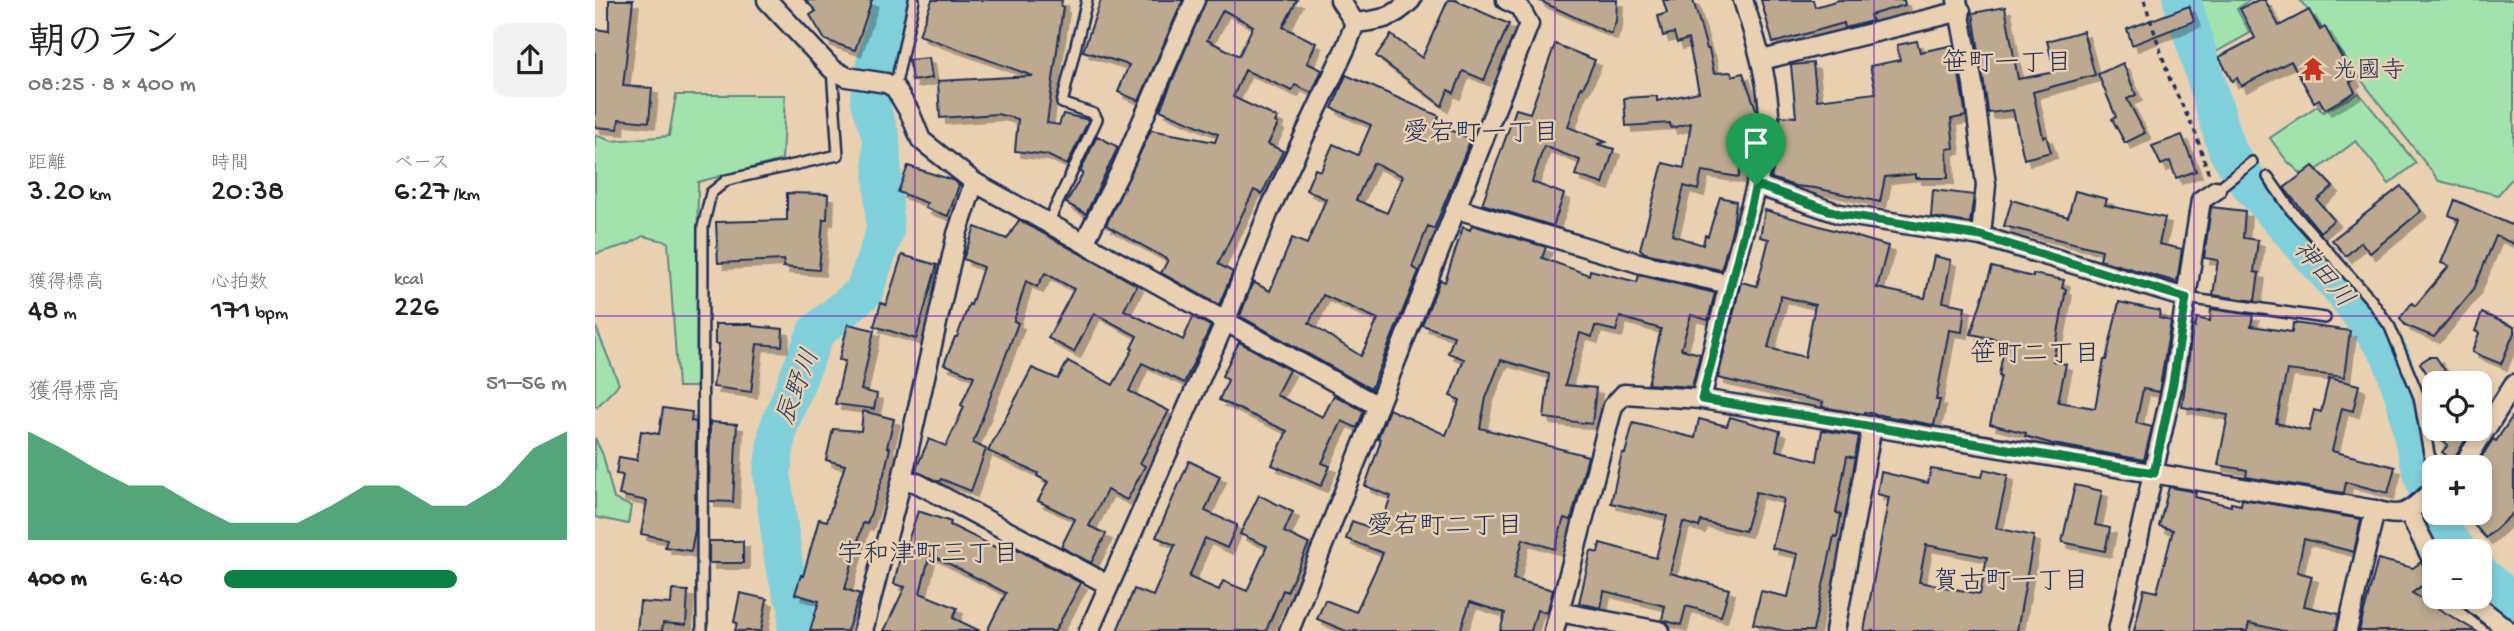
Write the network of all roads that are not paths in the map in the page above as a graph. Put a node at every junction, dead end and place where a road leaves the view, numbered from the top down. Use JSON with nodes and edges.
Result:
{"nodes":[{"id":1,"x":767,"y":0,"type":"edge"},
{"id":2,"x":914,"y":0,"type":"edge"},
{"id":3,"x":1087,"y":0,"type":"edge"},
{"id":4,"x":1195,"y":0,"type":"edge"},
{"id":5,"x":1340,"y":0,"type":"edge"},
{"id":6,"x":1411,"y":0,"type":"edge"},
{"id":7,"x":1506,"y":0,"type":"edge"},
{"id":8,"x":1743,"y":0,"type":"edge"},
{"id":9,"x":1959,"y":5,"type":"edge"},
{"id":10,"x":1355,"y":23,"type":"junction"},
{"id":11,"x":1762,"y":61,"type":"junction"},
{"id":12,"x":840,"y":73,"type":"junction"},
{"id":13,"x":890,"y":85,"type":"junction"},
{"id":14,"x":2252,"y":162,"type":"dead end"},
{"id":15,"x":2268,"y":177,"type":"dead end"},
{"id":16,"x":974,"y":182,"type":"junction"},
{"id":17,"x":1756,"y":185,"type":"junction"},
{"id":18,"x":2222,"y":185,"type":"joint"},
{"id":19,"x":1457,"y":209,"type":"junction"},
{"id":20,"x":1048,"y":223,"type":"junction"},
{"id":21,"x":1981,"y":236,"type":"junction"},
{"id":22,"x":1084,"y":243,"type":"junction"},
{"id":23,"x":1729,"y":284,"type":"junction"},
{"id":24,"x":2186,"y":298,"type":"junction"},
{"id":25,"x":2325,"y":318,"type":"dead end"},
{"id":26,"x":1225,"y":322,"type":"junction"},
{"id":27,"x":2514,"y":384,"type":"edge"},
{"id":28,"x":1702,"y":399,"type":"junction"},
{"id":29,"x":1378,"y":406,"type":"junction"},
{"id":30,"x":1872,"y":426,"type":"junction"},
{"id":31,"x":2429,"y":455,"type":"edge"},
{"id":32,"x":2470,"y":455,"type":"edge"},
{"id":33,"x":2154,"y":473,"type":"junction"},
{"id":34,"x":902,"y":480,"type":"junction"},
{"id":35,"x":2422,"y":500,"type":"edge"},
{"id":36,"x":2412,"y":508,"type":"junction"},
{"id":37,"x":2375,"y":510,"type":"junction"},
{"id":38,"x":2424,"y":539,"type":"edge"},
{"id":39,"x":1109,"y":585,"type":"junction"},
{"id":40,"x":2481,"y":609,"type":"edge"},
{"id":41,"x":1559,"y":612,"type":"junction"},
{"id":42,"x":702,"y":631,"type":"edge"},
{"id":43,"x":863,"y":631,"type":"edge"},
{"id":44,"x":1089,"y":631,"type":"edge"},
{"id":45,"x":1289,"y":631,"type":"edge"},
{"id":46,"x":1554,"y":631,"type":"edge"},
{"id":47,"x":1660,"y":631,"type":"edge"},
{"id":48,"x":1835,"y":631,"type":"edge"},
{"id":49,"x":2118,"y":631,"type":"edge"},
{"id":50,"x":2347,"y":631,"type":"edge"},
{"id":51,"x":2509,"y":631,"type":"edge"}],
"edges":[{"from":1,"to":12,"type":"street"},
{"from":2,"to":13,"type":"lane"},
{"from":3,"to":20,"type":"lane"},
{"from":4,"to":22,"type":"street"},
{"from":5,"to":10,"type":"street"},
{"from":6,"to":10,"type":"street"},
{"from":7,"to":19,"type":"street"},
{"from":8,"to":11,"type":"street"},
{"from":9,"to":11,"type":"street"},
{"from":9,"to":21,"type":"street"},
{"from":10,"to":26,"type":"street"},
{"from":11,"to":17,"type":"street"},
{"from":12,"to":13,"type":"street"},
{"from":12,"to":42,"type":"lane"},
{"from":13,"to":16,"type":"street"},
{"from":14,"to":18,"type":"lane"},
{"from":15,"to":31,"type":"lane"},
{"from":16,"to":20,"type":"street"},
{"from":16,"to":34,"type":"street"},
{"from":17,"to":21,"type":"street"},
{"from":17,"to":23,"type":"street"},
{"from":18,"to":24,"type":"street"},
{"from":19,"to":23,"type":"street"},
{"from":19,"to":29,"type":"street"},
{"from":20,"to":22,"type":"street"},
{"from":21,"to":24,"type":"street"},
{"from":22,"to":26,"type":"street"},
{"from":23,"to":28,"type":"street"},
{"from":24,"to":25,"type":"lane"},
{"from":24,"to":33,"type":"street"},
{"from":26,"to":29,"type":"street"},
{"from":26,"to":39,"type":"street"},
{"from":27,"to":32,"type":"street"},
{"from":28,"to":30,"type":"street"},
{"from":28,"to":41,"type":"street"},
{"from":29,"to":45,"type":"street"},
{"from":30,"to":33,"type":"street"},
{"from":30,"to":48,"type":"street"},
{"from":33,"to":37,"type":"street"},
{"from":33,"to":49,"type":"street"},
{"from":34,"to":39,"type":"street"},
{"from":34,"to":43,"type":"street"},
{"from":35,"to":36,"type":"street"},
{"from":36,"to":37,"type":"street"},
{"from":36,"to":38,"type":"street"},
{"from":37,"to":50,"type":"street"},
{"from":39,"to":44,"type":"street"},
{"from":40,"to":51,"type":"street"},
{"from":41,"to":46,"type":"street"},
{"from":41,"to":47,"type":"street"}]}
